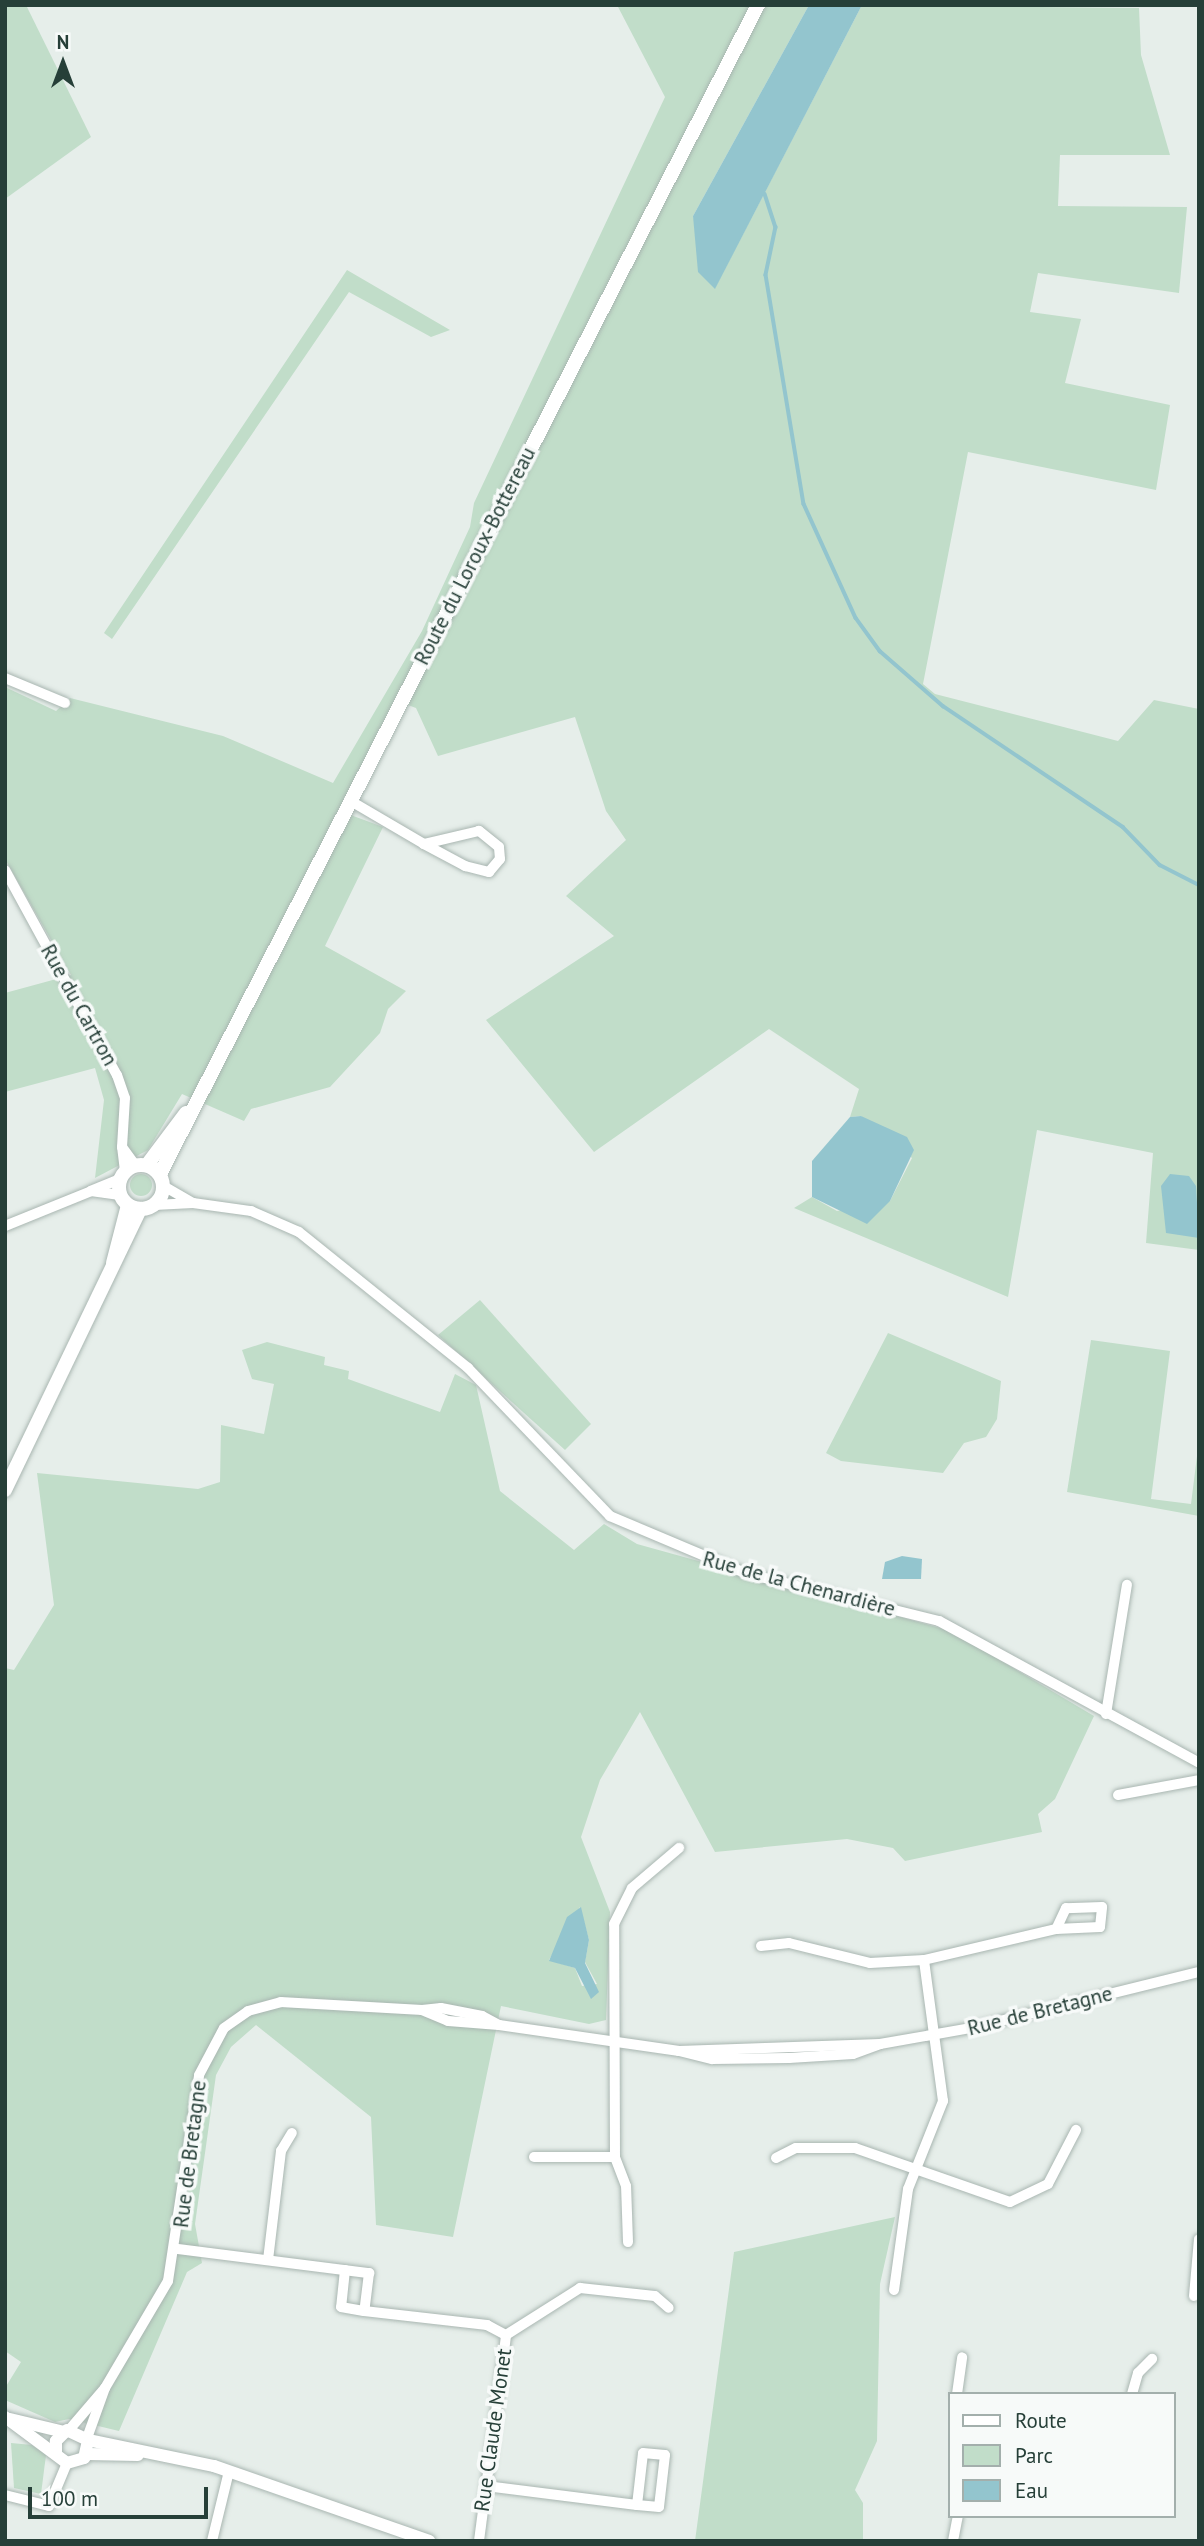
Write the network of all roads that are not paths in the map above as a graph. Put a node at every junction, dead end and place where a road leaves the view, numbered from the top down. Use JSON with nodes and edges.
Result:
{"nodes":[{"id":1,"x":758,"y":5,"type":"edge"},
{"id":2,"x":5,"y":678,"type":"edge"},
{"id":3,"x":65,"y":704,"type":"dead end"},
{"id":4,"x":349,"y":800,"type":"junction"},
{"id":5,"x":424,"y":844,"type":"junction"},
{"id":6,"x":5,"y":870,"type":"edge"},
{"id":7,"x":192,"y":1108,"type":"junction"},
{"id":8,"x":132,"y":1170,"type":"junction"},
{"id":9,"x":161,"y":1180,"type":"junction"},
{"id":10,"x":91,"y":1191,"type":"junction"},
{"id":11,"x":192,"y":1203,"type":"junction"},
{"id":12,"x":136,"y":1204,"type":"junction"},
{"id":13,"x":5,"y":1226,"type":"edge"},
{"id":14,"x":5,"y":1490,"type":"edge"},
{"id":15,"x":1127,"y":1585,"type":"dead end"},
{"id":16,"x":1106,"y":1714,"type":"junction"},
{"id":17,"x":1199,"y":1763,"type":"edge"},
{"id":18,"x":1199,"y":1780,"type":"edge"},
{"id":19,"x":1118,"y":1795,"type":"dead end"},
{"id":20,"x":679,"y":1848,"type":"dead end"},
{"id":21,"x":1056,"y":1929,"type":"junction"},
{"id":22,"x":761,"y":1945,"type":"dead end"},
{"id":23,"x":924,"y":1959,"type":"junction"},
{"id":24,"x":1199,"y":1972,"type":"edge"},
{"id":25,"x":934,"y":2036,"type":"junction"},
{"id":26,"x":616,"y":2045,"type":"junction"},
{"id":27,"x":1076,"y":2130,"type":"dead end"},
{"id":28,"x":292,"y":2133,"type":"dead end"},
{"id":29,"x":534,"y":2157,"type":"dead end"},
{"id":30,"x":615,"y":2157,"type":"junction"},
{"id":31,"x":776,"y":2158,"type":"dead end"},
{"id":32,"x":916,"y":2169,"type":"junction"},
{"id":33,"x":1199,"y":2239,"type":"edge"},
{"id":34,"x":628,"y":2242,"type":"dead end"},
{"id":35,"x":177,"y":2249,"type":"junction"},
{"id":36,"x":268,"y":2260,"type":"junction"},
{"id":37,"x":345,"y":2270,"type":"junction"},
{"id":38,"x":894,"y":2290,"type":"dead end"},
{"id":39,"x":1194,"y":2297,"type":"dead end"},
{"id":40,"x":669,"y":2308,"type":"dead end"},
{"id":41,"x":364,"y":2311,"type":"junction"},
{"id":42,"x":506,"y":2335,"type":"junction"},
{"id":43,"x":962,"y":2357,"type":"dead end"},
{"id":44,"x":1152,"y":2359,"type":"dead end"},
{"id":45,"x":105,"y":2388,"type":"junction"},
{"id":46,"x":957,"y":2392,"type":"edge"},
{"id":47,"x":1133,"y":2392,"type":"edge"},
{"id":48,"x":7,"y":2418,"type":"edge"},
{"id":49,"x":67,"y":2431,"type":"junction"},
{"id":50,"x":87,"y":2439,"type":"junction"},
{"id":51,"x":56,"y":2452,"type":"junction"},
{"id":52,"x":146,"y":2454,"type":"junction"},
{"id":53,"x":87,"y":2455,"type":"junction"},
{"id":54,"x":67,"y":2463,"type":"junction"},
{"id":55,"x":229,"y":2471,"type":"junction"},
{"id":56,"x":486,"y":2486,"type":"junction"},
{"id":57,"x":5,"y":2495,"type":"edge"},
{"id":58,"x":637,"y":2505,"type":"junction"},
{"id":59,"x":958,"y":2518,"type":"edge"},
{"id":60,"x":212,"y":2541,"type":"edge"},
{"id":61,"x":429,"y":2541,"type":"edge"},
{"id":62,"x":479,"y":2541,"type":"edge"},
{"id":63,"x":953,"y":2541,"type":"edge"}],
"edges":[{"from":1,"to":4,"type":"main road","name":"Route du Loroux-Bottereau"},
{"from":2,"to":3,"type":"street"},
{"from":4,"to":5,"type":"street"},
{"from":4,"to":7,"type":"main road","name":"Route du Loroux-Bottereau"},
{"from":5,"to":5,"type":"street"},
{"from":6,"to":8,"type":"street","name":"Rue du Cartron"},
{"from":7,"to":8,"type":"main road","name":"Route du Loroux-Bottereau"},
{"from":7,"to":9,"type":"main road","name":"Route du Loroux-Bottereau"},
{"from":8,"to":9,"type":"main road"},
{"from":8,"to":10,"type":"street"},
{"from":8,"to":12,"type":"main road"},
{"from":9,"to":11,"type":"street","name":"Rue de la Chenardière"},
{"from":9,"to":12,"type":"main road","name":"Route du Loroux-Bottereau"},
{"from":10,"to":12,"type":"street","name":"Rue de la Chenardière"},
{"from":10,"to":13,"type":"street"},
{"from":11,"to":12,"type":"street","name":"Rue de la Chenardière"},
{"from":11,"to":16,"type":"street","name":"Rue de la Chenardière"},
{"from":12,"to":14,"type":"main road"},
{"from":15,"to":16,"type":"street"},
{"from":16,"to":17,"type":"street","name":"Rue de la Chenardière"},
{"from":18,"to":19,"type":"street"},
{"from":20,"to":26,"type":"street"},
{"from":21,"to":21,"type":"street"},
{"from":21,"to":23,"type":"street"},
{"from":22,"to":23,"type":"street"},
{"from":23,"to":25,"type":"street"},
{"from":24,"to":25,"type":"street","name":"Rue de Bretagne"},
{"from":25,"to":26,"type":"street","name":"Rue de Bretagne"},
{"from":25,"to":32,"type":"street"},
{"from":26,"to":30,"type":"street"},
{"from":26,"to":35,"type":"street","name":"Rue de Bretagne"},
{"from":27,"to":32,"type":"street"},
{"from":28,"to":36,"type":"street"},
{"from":29,"to":30,"type":"street"},
{"from":30,"to":34,"type":"street"},
{"from":31,"to":32,"type":"street"},
{"from":32,"to":38,"type":"street"},
{"from":33,"to":39,"type":"street"},
{"from":35,"to":36,"type":"street"},
{"from":35,"to":45,"type":"street","name":"Rue de Bretagne"},
{"from":36,"to":37,"type":"street"},
{"from":37,"to":41,"type":"street"},
{"from":37,"to":41,"type":"street"},
{"from":40,"to":42,"type":"street","name":"Rue Claude Monet"},
{"from":41,"to":42,"type":"street"},
{"from":42,"to":56,"type":"street","name":"Rue Claude Monet"},
{"from":43,"to":46,"type":"street"},
{"from":44,"to":47,"type":"street"},
{"from":45,"to":49,"type":"street","name":"Rue de Bretagne"},
{"from":45,"to":50,"type":"street","name":"Rue de Bretagne"},
{"from":48,"to":49,"type":"street"},
{"from":48,"to":51,"type":"street"},
{"from":49,"to":50,"type":"street"},
{"from":49,"to":51,"type":"street"},
{"from":50,"to":52,"type":"street"},
{"from":50,"to":53,"type":"street"},
{"from":51,"to":54,"type":"street"},
{"from":52,"to":53,"type":"street"},
{"from":52,"to":55,"type":"street"},
{"from":53,"to":54,"type":"street"},
{"from":54,"to":57,"type":"street"},
{"from":55,"to":60,"type":"street"},
{"from":55,"to":61,"type":"street"},
{"from":56,"to":58,"type":"street"},
{"from":56,"to":62,"type":"street","name":"Rue Claude Monet"},
{"from":58,"to":58,"type":"street"},
{"from":59,"to":63,"type":"street"}]}
